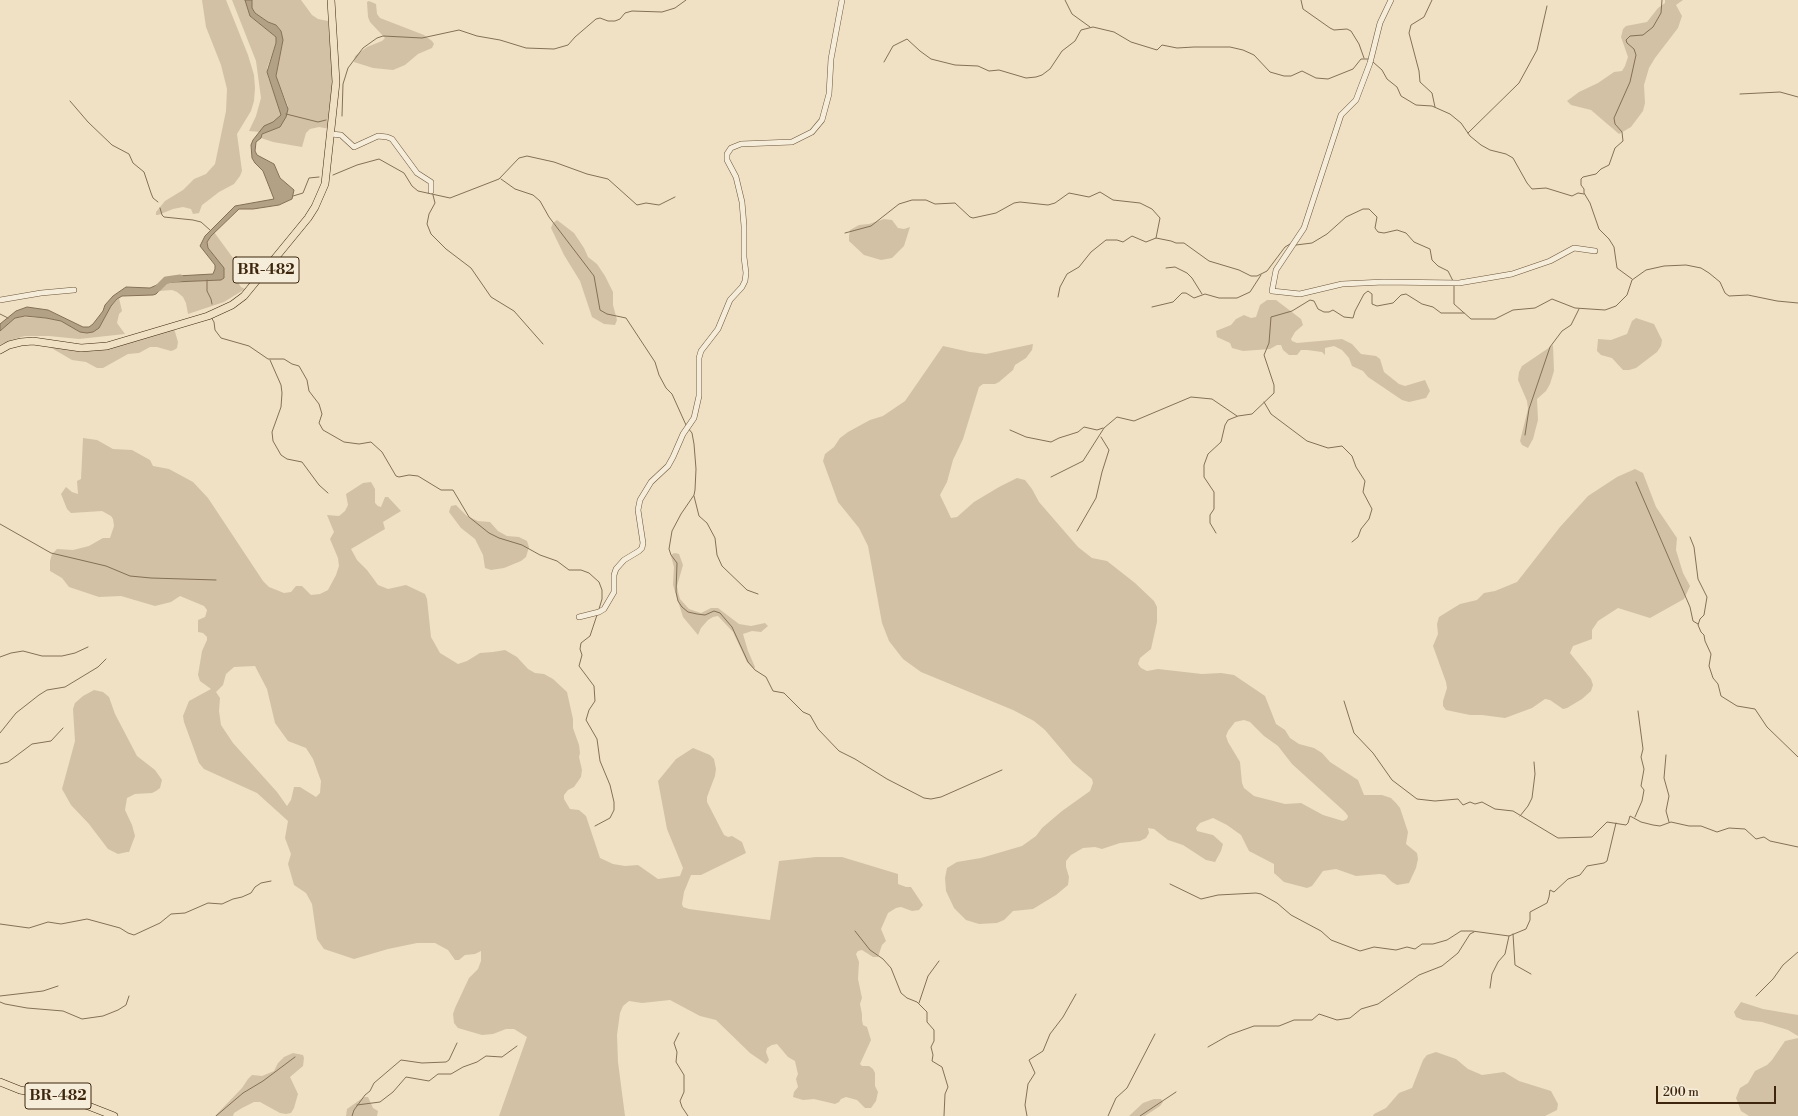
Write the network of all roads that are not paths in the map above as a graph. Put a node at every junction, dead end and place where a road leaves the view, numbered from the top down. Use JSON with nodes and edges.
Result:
{"nodes":[{"id":1,"x":331,"y":0,"type":"edge"},
{"id":2,"x":842,"y":0,"type":"edge"},
{"id":3,"x":1391,"y":0,"type":"edge"},
{"id":4,"x":331,"y":134,"type":"junction"},
{"id":5,"x":431,"y":191,"type":"dead end"},
{"id":6,"x":1595,"y":251,"type":"dead end"},
{"id":7,"x":74,"y":290,"type":"dead end"},
{"id":8,"x":0,"y":300,"type":"edge"},
{"id":9,"x":0,"y":350,"type":"edge"},
{"id":10,"x":579,"y":617,"type":"dead end"},
{"id":11,"x":0,"y":1082,"type":"edge"},
{"id":12,"x":114,"y":1116,"type":"edge"}],
"edges":[{"from":1,"to":4,"type":"highway","number":"BR-482"},
{"from":2,"to":10,"type":"street"},
{"from":3,"to":6,"type":"street"},
{"from":4,"to":5,"type":"street"},
{"from":4,"to":9,"type":"highway","number":"BR-482"},
{"from":7,"to":8,"type":"street"},
{"from":11,"to":12,"type":"highway","number":"BR-482"}]}
